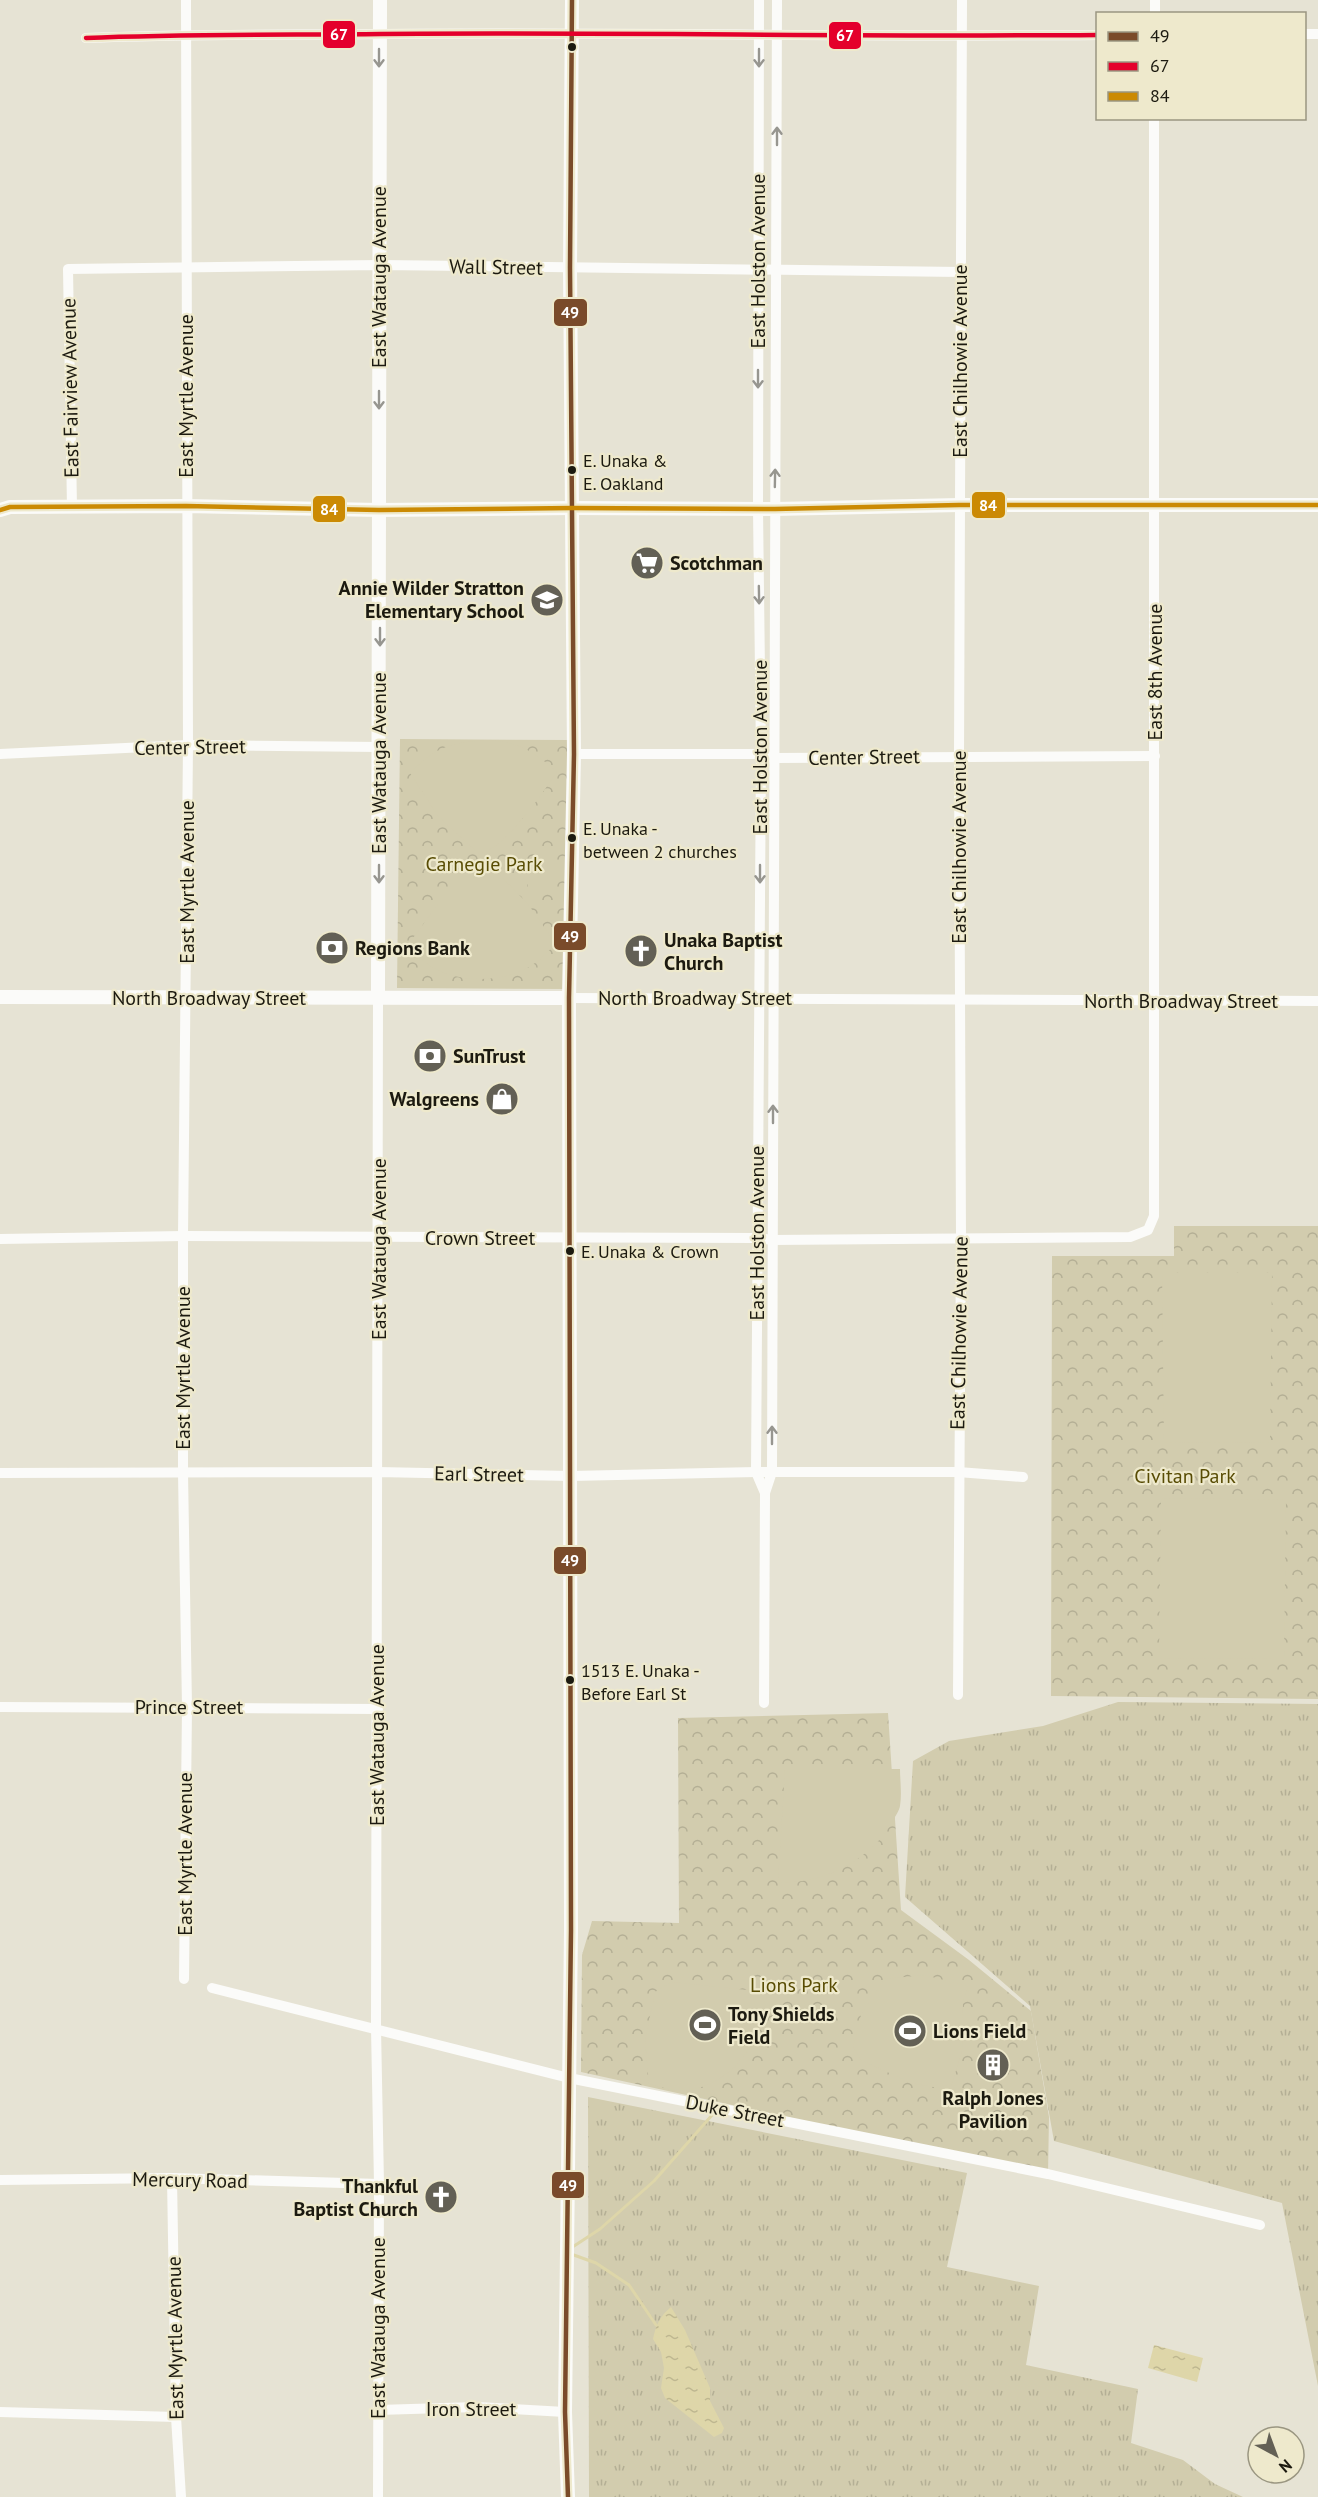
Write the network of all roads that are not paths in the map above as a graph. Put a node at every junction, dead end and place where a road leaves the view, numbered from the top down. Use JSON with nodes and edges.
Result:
{"nodes":[{"id":1,"x":186,"y":0,"type":"edge"},
{"id":2,"x":380,"y":0,"type":"edge"},
{"id":3,"x":572,"y":0,"type":"edge"},
{"id":4,"x":759,"y":0,"type":"edge"},
{"id":5,"x":777,"y":0,"type":"edge"},
{"id":6,"x":962,"y":0,"type":"edge"},
{"id":7,"x":572,"y":32,"type":"junction"},
{"id":8,"x":777,"y":33,"type":"junction"},
{"id":9,"x":186,"y":34,"type":"junction"},
{"id":10,"x":379,"y":34,"type":"junction"},
{"id":11,"x":759,"y":34,"type":"junction"},
{"id":12,"x":1096,"y":35,"type":"edge"},
{"id":13,"x":962,"y":36,"type":"junction"},
{"id":14,"x":86,"y":39,"type":"dead end"},
{"id":15,"x":1154,"y":120,"type":"edge"},
{"id":16,"x":380,"y":265,"type":"junction"},
{"id":17,"x":186,"y":267,"type":"junction"},
{"id":18,"x":570,"y":268,"type":"junction"},
{"id":19,"x":777,"y":268,"type":"junction"},
{"id":20,"x":68,"y":269,"type":"joint"},
{"id":21,"x":758,"y":269,"type":"junction"},
{"id":22,"x":961,"y":272,"type":"junction"},
{"id":23,"x":959,"y":505,"type":"junction"},
{"id":24,"x":1318,"y":505,"type":"edge"},
{"id":25,"x":186,"y":506,"type":"junction"},
{"id":26,"x":1154,"y":507,"type":"junction"},
{"id":27,"x":72,"y":508,"type":"junction"},
{"id":28,"x":572,"y":508,"type":"junction"},
{"id":29,"x":758,"y":509,"type":"junction"},
{"id":30,"x":775,"y":509,"type":"junction"},
{"id":31,"x":0,"y":510,"type":"edge"},
{"id":32,"x":379,"y":510,"type":"junction"},
{"id":33,"x":188,"y":745,"type":"junction"},
{"id":34,"x":380,"y":747,"type":"junction"},
{"id":35,"x":0,"y":754,"type":"edge"},
{"id":36,"x":574,"y":754,"type":"junction"},
{"id":37,"x":761,"y":754,"type":"junction"},
{"id":38,"x":959,"y":756,"type":"junction"},
{"id":39,"x":1155,"y":756,"type":"junction"},
{"id":40,"x":775,"y":758,"type":"junction"},
{"id":41,"x":0,"y":997,"type":"edge"},
{"id":42,"x":187,"y":997,"type":"junction"},
{"id":43,"x":569,"y":998,"type":"junction"},
{"id":44,"x":378,"y":999,"type":"junction"},
{"id":45,"x":759,"y":999,"type":"junction"},
{"id":46,"x":774,"y":999,"type":"junction"},
{"id":47,"x":959,"y":1000,"type":"junction"},
{"id":48,"x":1156,"y":1001,"type":"junction"},
{"id":49,"x":1318,"y":1001,"type":"edge"},
{"id":50,"x":1152,"y":1225,"type":"joint"},
{"id":51,"x":183,"y":1236,"type":"junction"},
{"id":52,"x":379,"y":1238,"type":"junction"},
{"id":53,"x":757,"y":1238,"type":"junction"},
{"id":54,"x":961,"y":1238,"type":"junction"},
{"id":55,"x":0,"y":1239,"type":"edge"},
{"id":56,"x":569,"y":1239,"type":"junction"},
{"id":57,"x":772,"y":1240,"type":"junction"},
{"id":58,"x":378,"y":1472,"type":"junction"},
{"id":59,"x":756,"y":1472,"type":"junction"},
{"id":60,"x":772,"y":1472,"type":"junction"},
{"id":61,"x":958,"y":1472,"type":"junction"},
{"id":62,"x":0,"y":1473,"type":"edge"},
{"id":63,"x":183,"y":1473,"type":"junction"},
{"id":64,"x":571,"y":1476,"type":"junction"},
{"id":65,"x":1023,"y":1477,"type":"dead end"},
{"id":66,"x":765,"y":1493,"type":"junction"},
{"id":67,"x":958,"y":1695,"type":"dead end"},
{"id":68,"x":764,"y":1703,"type":"dead end"},
{"id":69,"x":0,"y":1707,"type":"edge"},
{"id":70,"x":187,"y":1707,"type":"junction"},
{"id":71,"x":378,"y":1709,"type":"junction"},
{"id":72,"x":184,"y":1979,"type":"dead end"},
{"id":73,"x":212,"y":1988,"type":"dead end"},
{"id":74,"x":376,"y":2028,"type":"junction"},
{"id":75,"x":569,"y":2078,"type":"junction"},
{"id":76,"x":172,"y":2178,"type":"junction"},
{"id":77,"x":0,"y":2180,"type":"edge"},
{"id":78,"x":379,"y":2184,"type":"junction"},
{"id":79,"x":1260,"y":2225,"type":"dead end"},
{"id":80,"x":378,"y":2410,"type":"junction"},
{"id":81,"x":0,"y":2412,"type":"edge"},
{"id":82,"x":565,"y":2412,"type":"junction"},
{"id":83,"x":176,"y":2417,"type":"junction"},
{"id":84,"x":181,"y":2497,"type":"edge"},
{"id":85,"x":378,"y":2497,"type":"edge"},
{"id":86,"x":568,"y":2497,"type":"edge"}],
"edges":[{"from":1,"to":9,"type":"street","name":"East Myrtle Avenue"},
{"from":2,"to":10,"type":"main road","name":"East Watauga Avenue"},
{"from":3,"to":7,"type":"main road"},
{"from":4,"to":11,"type":"street","name":"East Holston Avenue"},
{"from":5,"to":8,"type":"street","name":"East Holston Avenue"},
{"from":6,"to":13,"type":"street","name":"East Chilhowie Avenue"},
{"from":7,"to":10,"type":"street"},
{"from":7,"to":11,"type":"street"},
{"from":7,"to":18,"type":"main road"},
{"from":8,"to":11,"type":"street"},
{"from":8,"to":13,"type":"street"},
{"from":19,"to":8,"type":"street","name":"East Holston Avenue","one_way":true},
{"from":9,"to":10,"type":"street"},
{"from":9,"to":14,"type":"street"},
{"from":9,"to":17,"type":"street","name":"East Myrtle Avenue"},
{"from":10,"to":16,"type":"main road","name":"East Watauga Avenue","one_way":true},
{"from":11,"to":21,"type":"street","name":"East Holston Avenue","one_way":true},
{"from":12,"to":13,"type":"street"},
{"from":13,"to":22,"type":"street","name":"East Chilhowie Avenue"},
{"from":15,"to":26,"type":"street","name":"East 8th Avenue"},
{"from":16,"to":17,"type":"street","name":"Wall Street"},
{"from":16,"to":18,"type":"street","name":"Wall Street"},
{"from":16,"to":32,"type":"main road","name":"East Watauga Avenue","one_way":true},
{"from":17,"to":20,"type":"street","name":"Wall Street"},
{"from":17,"to":25,"type":"street","name":"East Myrtle Avenue"},
{"from":18,"to":21,"type":"street","name":"Wall Street"},
{"from":18,"to":28,"type":"main road"},
{"from":19,"to":21,"type":"street","name":"Wall Street"},
{"from":19,"to":22,"type":"street","name":"Wall Street"},
{"from":30,"to":19,"type":"street","name":"East Holston Avenue","one_way":true},
{"from":20,"to":27,"type":"street","name":"East Fairview Avenue"},
{"from":21,"to":29,"type":"street","name":"East Holston Avenue","one_way":true},
{"from":22,"to":23,"type":"street","name":"East Chilhowie Avenue"},
{"from":23,"to":26,"type":"main road"},
{"from":23,"to":30,"type":"main road"},
{"from":23,"to":38,"type":"street","name":"East Chilhowie Avenue"},
{"from":24,"to":26,"type":"main road"},
{"from":25,"to":27,"type":"main road"},
{"from":25,"to":32,"type":"main road"},
{"from":25,"to":33,"type":"street","name":"East Myrtle Avenue"},
{"from":26,"to":39,"type":"street","name":"East 8th Avenue"},
{"from":27,"to":31,"type":"main road"},
{"from":28,"to":29,"type":"main road"},
{"from":28,"to":32,"type":"main road"},
{"from":28,"to":36,"type":"main road"},
{"from":29,"to":30,"type":"main road"},
{"from":29,"to":37,"type":"street","name":"East Holston Avenue","one_way":true},
{"from":30,"to":40,"type":"street","name":"East Holston Avenue"},
{"from":32,"to":34,"type":"main road","name":"East Watauga Avenue","one_way":true},
{"from":33,"to":34,"type":"street","name":"Center Street"},
{"from":33,"to":35,"type":"street","name":"Center Street"},
{"from":33,"to":42,"type":"street","name":"East Myrtle Avenue"},
{"from":34,"to":44,"type":"main road","name":"East Watauga Avenue","one_way":true},
{"from":36,"to":37,"type":"street","name":"Center Street"},
{"from":36,"to":43,"type":"main road"},
{"from":37,"to":40,"type":"street","name":"Center Street"},
{"from":37,"to":45,"type":"street","name":"East Holston Avenue","one_way":true},
{"from":38,"to":39,"type":"street","name":"Center Street"},
{"from":38,"to":40,"type":"street","name":"Center Street"},
{"from":38,"to":47,"type":"street","name":"East Chilhowie Avenue"},
{"from":39,"to":48,"type":"street","name":"East 8th Avenue"},
{"from":40,"to":46,"type":"street","name":"East Holston Avenue"},
{"from":41,"to":42,"type":"main road","name":"North Broadway Street"},
{"from":42,"to":44,"type":"main road","name":"North Broadway Street"},
{"from":42,"to":51,"type":"street","name":"East Myrtle Avenue"},
{"from":43,"to":44,"type":"main road","name":"North Broadway Street"},
{"from":43,"to":45,"type":"street","name":"North Broadway Street"},
{"from":43,"to":56,"type":"main road"},
{"from":44,"to":52,"type":"street","name":"East Watauga Avenue"},
{"from":45,"to":46,"type":"street","name":"North Broadway Street"},
{"from":45,"to":53,"type":"street","name":"East Holston Avenue"},
{"from":46,"to":47,"type":"street","name":"North Broadway Street"},
{"from":57,"to":46,"type":"street","name":"East Holston Avenue","one_way":true},
{"from":47,"to":48,"type":"street","name":"North Broadway Street"},
{"from":47,"to":54,"type":"street","name":"East Chilhowie Avenue"},
{"from":48,"to":49,"type":"street","name":"North Broadway Street"},
{"from":48,"to":50,"type":"street","name":"East 8th Avenue"},
{"from":50,"to":54,"type":"street","name":"Crown Street"},
{"from":51,"to":52,"type":"street","name":"Crown Street"},
{"from":51,"to":55,"type":"street","name":"Crown Street"},
{"from":51,"to":63,"type":"street","name":"East Myrtle Avenue"},
{"from":52,"to":56,"type":"street","name":"Crown Street"},
{"from":52,"to":58,"type":"street","name":"East Watauga Avenue"},
{"from":53,"to":56,"type":"street","name":"Crown Street"},
{"from":53,"to":57,"type":"street","name":"Crown Street"},
{"from":53,"to":59,"type":"street","name":"East Holston Avenue"},
{"from":54,"to":57,"type":"street","name":"Crown Street"},
{"from":54,"to":61,"type":"street","name":"East Chilhowie Avenue"},
{"from":56,"to":64,"type":"main road"},
{"from":60,"to":57,"type":"street","name":"East Holston Avenue","one_way":true},
{"from":58,"to":63,"type":"street","name":"Earl Street"},
{"from":58,"to":64,"type":"street","name":"Earl Street"},
{"from":58,"to":71,"type":"street","name":"East Watauga Avenue"},
{"from":59,"to":60,"type":"street","name":"Earl Street"},
{"from":59,"to":64,"type":"street","name":"Earl Street"},
{"from":59,"to":66,"type":"street","name":"East Holston Avenue"},
{"from":60,"to":61,"type":"street","name":"Earl Street"},
{"from":60,"to":66,"type":"street","name":"East Holston Avenue"},
{"from":61,"to":65,"type":"street","name":"Earl Street"},
{"from":61,"to":67,"type":"street","name":"East Chilhowie Avenue"},
{"from":62,"to":63,"type":"street","name":"Earl Street"},
{"from":63,"to":70,"type":"street","name":"East Myrtle Avenue"},
{"from":64,"to":75,"type":"main road"},
{"from":66,"to":68,"type":"street","name":"East Holston Avenue"},
{"from":69,"to":70,"type":"street","name":"Prince Street"},
{"from":70,"to":71,"type":"street","name":"Prince Street"},
{"from":70,"to":72,"type":"street","name":"East Myrtle Avenue"},
{"from":71,"to":74,"type":"street","name":"East Watauga Avenue"},
{"from":73,"to":74,"type":"street","name":"Duke Street"},
{"from":74,"to":75,"type":"street","name":"Duke Street"},
{"from":74,"to":78,"type":"street","name":"East Watauga Avenue"},
{"from":75,"to":79,"type":"street","name":"Duke Street"},
{"from":75,"to":82,"type":"main road"},
{"from":76,"to":77,"type":"street","name":"Mercury Road"},
{"from":76,"to":78,"type":"street","name":"Mercury Road"},
{"from":76,"to":83,"type":"street","name":"East Myrtle Avenue"},
{"from":78,"to":80,"type":"street","name":"East Watauga Avenue"},
{"from":80,"to":82,"type":"street","name":"Iron Street"},
{"from":80,"to":85,"type":"street","name":"East Watauga Avenue"},
{"from":81,"to":83,"type":"street"},
{"from":82,"to":86,"type":"main road"},
{"from":83,"to":84,"type":"street","name":"East Myrtle Avenue"}]}
